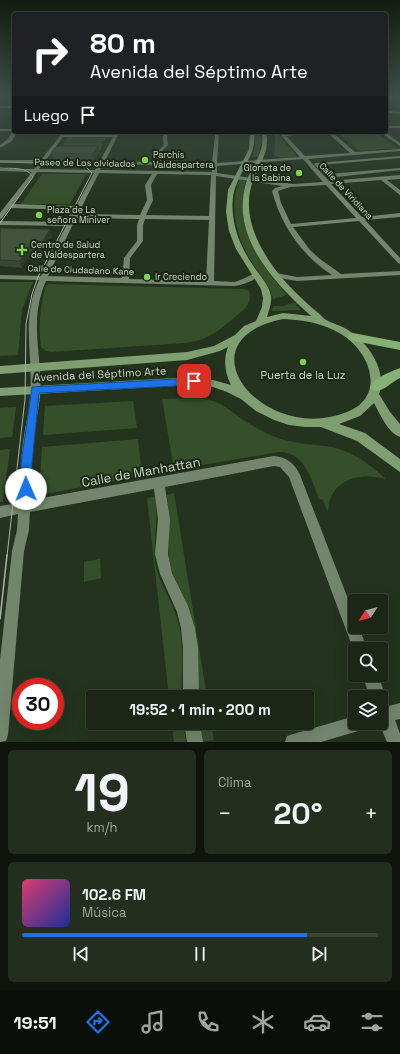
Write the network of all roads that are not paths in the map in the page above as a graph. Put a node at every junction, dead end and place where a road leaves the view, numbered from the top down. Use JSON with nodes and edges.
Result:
{"nodes":[{"id":1,"x":13,"y":134,"type":"edge"},
{"id":2,"x":64,"y":134,"type":"edge"},
{"id":3,"x":117,"y":134,"type":"edge"},
{"id":4,"x":167,"y":134,"type":"edge"},
{"id":5,"x":217,"y":134,"type":"edge"},
{"id":6,"x":252,"y":134,"type":"edge"},
{"id":7,"x":264,"y":134,"type":"edge"},
{"id":8,"x":281,"y":134,"type":"edge"},
{"id":9,"x":331,"y":134,"type":"edge"},
{"id":10,"x":385,"y":134,"type":"edge"},
{"id":11,"x":400,"y":144,"type":"edge"},
{"id":12,"x":0,"y":147,"type":"edge"},
{"id":13,"x":400,"y":150,"type":"edge"},
{"id":14,"x":264,"y":152,"type":"junction"},
{"id":15,"x":354,"y":154,"type":"junction"},
{"id":16,"x":400,"y":157,"type":"edge"},
{"id":17,"x":303,"y":158,"type":"junction"},
{"id":18,"x":283,"y":160,"type":"junction"},
{"id":19,"x":0,"y":161,"type":"edge"},
{"id":20,"x":43,"y":161,"type":"junction"},
{"id":21,"x":261,"y":162,"type":"junction"},
{"id":22,"x":101,"y":163,"type":"junction"},
{"id":23,"x":245,"y":163,"type":"junction"},
{"id":24,"x":159,"y":164,"type":"junction"},
{"id":25,"x":216,"y":165,"type":"junction"},
{"id":26,"x":400,"y":169,"type":"edge"},
{"id":27,"x":0,"y":170,"type":"edge"},
{"id":28,"x":36,"y":171,"type":"junction"},
{"id":29,"x":97,"y":172,"type":"junction"},
{"id":30,"x":155,"y":173,"type":"junction"},
{"id":31,"x":216,"y":174,"type":"junction"},
{"id":32,"x":400,"y":177,"type":"edge"},
{"id":33,"x":250,"y":179,"type":"junction"},
{"id":34,"x":383,"y":179,"type":"junction"},
{"id":35,"x":235,"y":180,"type":"junction"},
{"id":36,"x":272,"y":183,"type":"junction"},
{"id":37,"x":327,"y":184,"type":"junction"},
{"id":38,"x":293,"y":186,"type":"junction"},
{"id":39,"x":247,"y":189,"type":"junction"},
{"id":40,"x":400,"y":193,"type":"edge"},
{"id":41,"x":8,"y":206,"type":"junction"},
{"id":42,"x":78,"y":208,"type":"junction"},
{"id":43,"x":1,"y":215,"type":"edge"},
{"id":44,"x":74,"y":216,"type":"junction"},
{"id":45,"x":400,"y":216,"type":"edge"},
{"id":46,"x":143,"y":217,"type":"junction"},
{"id":47,"x":212,"y":218,"type":"junction"},
{"id":48,"x":361,"y":220,"type":"junction"},
{"id":49,"x":0,"y":223,"type":"edge"},
{"id":50,"x":70,"y":224,"type":"junction"},
{"id":51,"x":290,"y":226,"type":"junction"},
{"id":52,"x":400,"y":262,"type":"edge"},
{"id":53,"x":400,"y":273,"type":"edge"},
{"id":54,"x":255,"y":275,"type":"junction"},
{"id":55,"x":276,"y":275,"type":"junction"},
{"id":56,"x":338,"y":276,"type":"junction"},
{"id":57,"x":0,"y":277,"type":"edge"},
{"id":58,"x":45,"y":278,"type":"junction"},
{"id":59,"x":125,"y":280,"type":"junction"},
{"id":60,"x":210,"y":283,"type":"junction"},
{"id":61,"x":260,"y":321,"type":"junction"},
{"id":62,"x":323,"y":322,"type":"junction"},
{"id":63,"x":353,"y":337,"type":"junction"},
{"id":64,"x":237,"y":338,"type":"junction"},
{"id":65,"x":400,"y":346,"type":"edge"},
{"id":66,"x":35,"y":367,"type":"junction"},
{"id":67,"x":0,"y":370,"type":"edge"},
{"id":68,"x":400,"y":373,"type":"edge"},
{"id":69,"x":35,"y":390,"type":"junction"},
{"id":70,"x":375,"y":390,"type":"junction"},
{"id":71,"x":0,"y":392,"type":"edge"},
{"id":72,"x":246,"y":397,"type":"junction"},
{"id":73,"x":324,"y":423,"type":"junction"},
{"id":74,"x":400,"y":432,"type":"edge"},
{"id":75,"x":400,"y":466,"type":"edge"},
{"id":76,"x":159,"y":483,"type":"junction"},
{"id":77,"x":25,"y":508,"type":"junction"},
{"id":78,"x":0,"y":512,"type":"edge"},
{"id":79,"x":357,"y":642,"type":"edge"},
{"id":80,"x":190,"y":690,"type":"edge"},
{"id":81,"x":388,"y":716,"type":"edge"},
{"id":82,"x":348,"y":726,"type":"edge"},
{"id":83,"x":193,"y":730,"type":"edge"},
{"id":84,"x":0,"y":735,"type":"edge"},
{"id":85,"x":195,"y":742,"type":"edge"},
{"id":86,"x":293,"y":742,"type":"edge"},
{"id":87,"x":395,"y":742,"type":"edge"}],
"edges":[{"from":1,"to":12,"type":"street"},
{"from":2,"to":3,"type":"street"},
{"from":2,"to":20,"type":"street"},
{"from":3,"to":22,"type":"street"},
{"from":4,"to":24,"type":"street"},
{"from":5,"to":25,"type":"street"},
{"from":6,"to":23,"type":"main road"},
{"from":7,"to":14,"type":"main road"},
{"from":8,"to":17,"type":"street","name":"Calle de Viridiana"},
{"from":9,"to":15,"type":"street"},
{"from":10,"to":11,"type":"street"},
{"from":13,"to":15,"type":"street","name":"Paseo de Los olvidados"},
{"from":14,"to":18,"type":"street"},
{"from":14,"to":21,"type":"main road"},
{"from":15,"to":17,"type":"street","name":"Paseo de Los olvidados"},
{"from":16,"to":26,"type":"street"},
{"from":17,"to":18,"type":"street","name":"Paseo de Los olvidados"},
{"from":17,"to":37,"type":"street","name":"Calle de Viridiana"},
{"from":18,"to":21,"type":"street","name":"Paseo de Los olvidados"},
{"from":19,"to":20,"type":"street","name":"Paseo de Los olvidados"},
{"from":20,"to":22,"type":"street","name":"Paseo de Los olvidados"},
{"from":20,"to":28,"type":"street"},
{"from":21,"to":23,"type":"street","name":"Paseo de Los olvidados"},
{"from":21,"to":33,"type":"main road"},
{"from":22,"to":24,"type":"street","name":"Paseo de Los olvidados"},
{"from":22,"to":29,"type":"street"},
{"from":23,"to":25,"type":"street","name":"Paseo de Los olvidados"},
{"from":23,"to":35,"type":"main road"},
{"from":24,"to":25,"type":"street","name":"Paseo de Los olvidados"},
{"from":25,"to":31,"type":"street"},
{"from":27,"to":28,"type":"street","name":"Paseo de Los olvidados"},
{"from":28,"to":29,"type":"street","name":"Paseo de Los olvidados"},
{"from":28,"to":41,"type":"street"},
{"from":29,"to":30,"type":"street","name":"Paseo de Los olvidados"},
{"from":29,"to":42,"type":"street"},
{"from":30,"to":31,"type":"street","name":"Paseo de Los olvidados"},
{"from":30,"to":46,"type":"street"},
{"from":31,"to":35,"type":"street","name":"Paseo de Los olvidados"},
{"from":31,"to":47,"type":"street"},
{"from":32,"to":34,"type":"street"},
{"from":33,"to":35,"type":"street","name":"Paseo de Los olvidados"},
{"from":33,"to":36,"type":"street","name":"Paseo de Los olvidados"},
{"from":33,"to":39,"type":"main road"},
{"from":34,"to":37,"type":"street"},
{"from":34,"to":40,"type":"street"},
{"from":35,"to":54,"type":"main road"},
{"from":36,"to":38,"type":"street","name":"Paseo de Los olvidados"},
{"from":36,"to":39,"type":"street"},
{"from":37,"to":38,"type":"street"},
{"from":37,"to":48,"type":"street","name":"Calle de Viridiana"},
{"from":38,"to":51,"type":"street"},
{"from":39,"to":55,"type":"main road"},
{"from":41,"to":42,"type":"street"},
{"from":41,"to":43,"type":"street"},
{"from":42,"to":44,"type":"street"},
{"from":44,"to":46,"type":"street"},
{"from":44,"to":50,"type":"street"},
{"from":45,"to":48,"type":"street"},
{"from":46,"to":47,"type":"street"},
{"from":46,"to":59,"type":"street"},
{"from":47,"to":60,"type":"street"},
{"from":48,"to":51,"type":"street"},
{"from":48,"to":52,"type":"street","name":"Calle de Viridiana"},
{"from":49,"to":50,"type":"street"},
{"from":50,"to":58,"type":"street"},
{"from":51,"to":56,"type":"street"},
{"from":53,"to":56,"type":"street"},
{"from":54,"to":60,"type":"street","name":"Calle de Ciudadano Kane"},
{"from":54,"to":61,"type":"main road"},
{"from":55,"to":56,"type":"street"},
{"from":55,"to":62,"type":"main road"},
{"from":57,"to":58,"type":"street","name":"Calle de Ciudadano Kane"},
{"from":58,"to":59,"type":"street","name":"Calle de Ciudadano Kane"},
{"from":58,"to":66,"type":"street"},
{"from":59,"to":60,"type":"street","name":"Calle de Ciudadano Kane"},
{"from":61,"to":62,"type":"main road"},
{"from":61,"to":64,"type":"main road"},
{"from":62,"to":63,"type":"main road"},
{"from":63,"to":65,"type":"highway"},
{"from":63,"to":70,"type":"main road"},
{"from":64,"to":66,"type":"main road","name":"Avenida del Séptimo Arte"},
{"from":64,"to":72,"type":"main road"},
{"from":66,"to":67,"type":"main road","name":"Avenida del Séptimo Arte"},
{"from":66,"to":69,"type":"street"},
{"from":68,"to":70,"type":"highway"},
{"from":69,"to":71,"type":"main road","name":"Avenida del Séptimo Arte"},
{"from":69,"to":72,"type":"main road","name":"Avenida del Séptimo Arte"},
{"from":69,"to":77,"type":"street"},
{"from":70,"to":73,"type":"main road"},
{"from":70,"to":74,"type":"main road"},
{"from":72,"to":73,"type":"main road"},
{"from":73,"to":75,"type":"main road"},
{"from":76,"to":77,"type":"street","name":"Calle de Manhattan"},
{"from":76,"to":79,"type":"street","name":"Calle de Manhattan"},
{"from":76,"to":80,"type":"street"},
{"from":77,"to":78,"type":"street","name":"Calle de Manhattan"},
{"from":77,"to":84,"type":"street"},
{"from":81,"to":87,"type":"street"},
{"from":82,"to":86,"type":"street"},
{"from":83,"to":85,"type":"street"}]}
